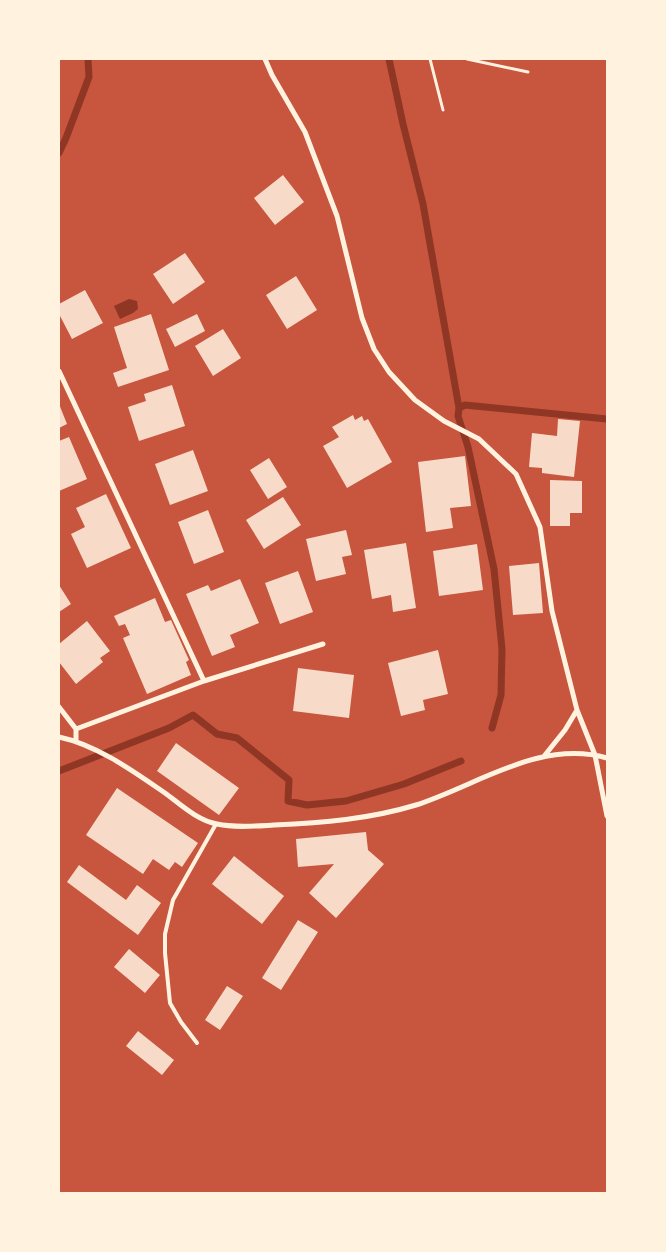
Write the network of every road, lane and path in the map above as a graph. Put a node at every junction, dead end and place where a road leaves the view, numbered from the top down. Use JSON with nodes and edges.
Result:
{"nodes":[{"id":1,"x":265,"y":59,"type":"edge"},
{"id":2,"x":430,"y":59,"type":"edge"},
{"id":3,"x":467,"y":59,"type":"edge"},
{"id":4,"x":528,"y":72,"type":"dead end"},
{"id":5,"x":443,"y":110,"type":"dead end"},
{"id":6,"x":59,"y":371,"type":"edge"},
{"id":7,"x":323,"y":644,"type":"dead end"},
{"id":8,"x":204,"y":682,"type":"junction"},
{"id":9,"x":59,"y":707,"type":"edge"},
{"id":10,"x":577,"y":710,"type":"junction"},
{"id":11,"x":76,"y":729,"type":"junction"},
{"id":12,"x":59,"y":737,"type":"edge"},
{"id":13,"x":76,"y":741,"type":"junction"},
{"id":14,"x":545,"y":755,"type":"junction"},
{"id":15,"x":595,"y":755,"type":"junction"},
{"id":16,"x":607,"y":758,"type":"edge"},
{"id":17,"x":607,"y":816,"type":"edge"},
{"id":18,"x":216,"y":824,"type":"junction"},
{"id":19,"x":196,"y":1043,"type":"dead end"}],
"edges":[{"from":1,"to":10,"type":"street"},
{"from":2,"to":5,"type":"path"},
{"from":3,"to":4,"type":"path"},
{"from":6,"to":8,"type":"street"},
{"from":7,"to":8,"type":"street"},
{"from":8,"to":11,"type":"street"},
{"from":9,"to":11,"type":"street"},
{"from":10,"to":14,"type":"street"},
{"from":10,"to":15,"type":"street"},
{"from":11,"to":13,"type":"street"},
{"from":12,"to":13,"type":"street"},
{"from":13,"to":18,"type":"street"},
{"from":14,"to":15,"type":"street"},
{"from":14,"to":18,"type":"street"},
{"from":15,"to":16,"type":"street"},
{"from":15,"to":17,"type":"street"},
{"from":18,"to":19,"type":"lane"}]}
